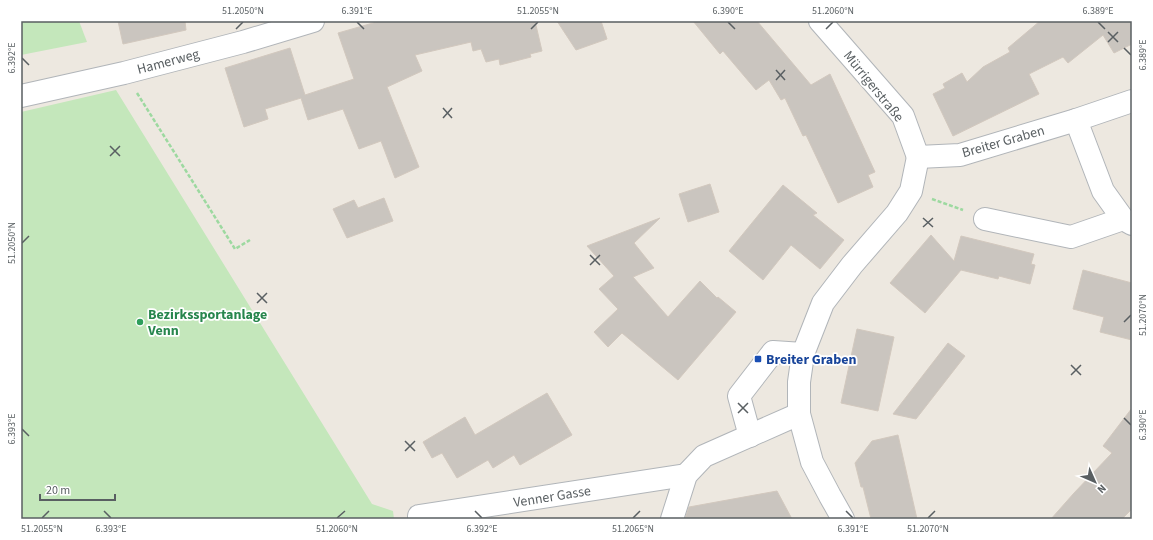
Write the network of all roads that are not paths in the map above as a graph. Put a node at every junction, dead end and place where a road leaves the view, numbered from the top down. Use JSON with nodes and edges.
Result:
{"nodes":[{"id":1,"x":313,"y":21,"type":"edge"},
{"id":2,"x":820,"y":21,"type":"edge"},
{"id":3,"x":245,"y":31,"type":"edge"},
{"id":4,"x":21,"y":96,"type":"edge"},
{"id":5,"x":1132,"y":101,"type":"edge"},
{"id":6,"x":1076,"y":120,"type":"junction"},
{"id":7,"x":918,"y":157,"type":"junction"},
{"id":8,"x":985,"y":219,"type":"road end"},
{"id":9,"x":1128,"y":222,"type":"edge"},
{"id":10,"x":803,"y":354,"type":"junction"},
{"id":11,"x":799,"y":414,"type":"junction"},
{"id":12,"x":750,"y":436,"type":"junction"},
{"id":13,"x":686,"y":475,"type":"junction"},
{"id":14,"x":420,"y":519,"type":"edge"},
{"id":15,"x":672,"y":519,"type":"edge"},
{"id":16,"x":844,"y":519,"type":"edge"}],
"edges":[{"from":1,"to":3,"type":"street","name":"Hamerweg"},
{"from":2,"to":7,"type":"street","name":"Mürrigerstraße"},
{"from":3,"to":4,"type":"street","name":"Hamerweg"},
{"from":5,"to":6,"type":"street","name":"Breiter Graben"},
{"from":6,"to":7,"type":"street","name":"Breiter Graben"},
{"from":6,"to":9,"type":"street"},
{"from":7,"to":10,"type":"street"},
{"from":8,"to":9,"type":"street"},
{"from":10,"to":11,"type":"street"},
{"from":10,"to":12,"type":"street"},
{"from":11,"to":12,"type":"street"},
{"from":11,"to":16,"type":"street"},
{"from":12,"to":13,"type":"street"},
{"from":13,"to":14,"type":"street","name":"Venner Gasse"},
{"from":13,"to":15,"type":"street"}]}
